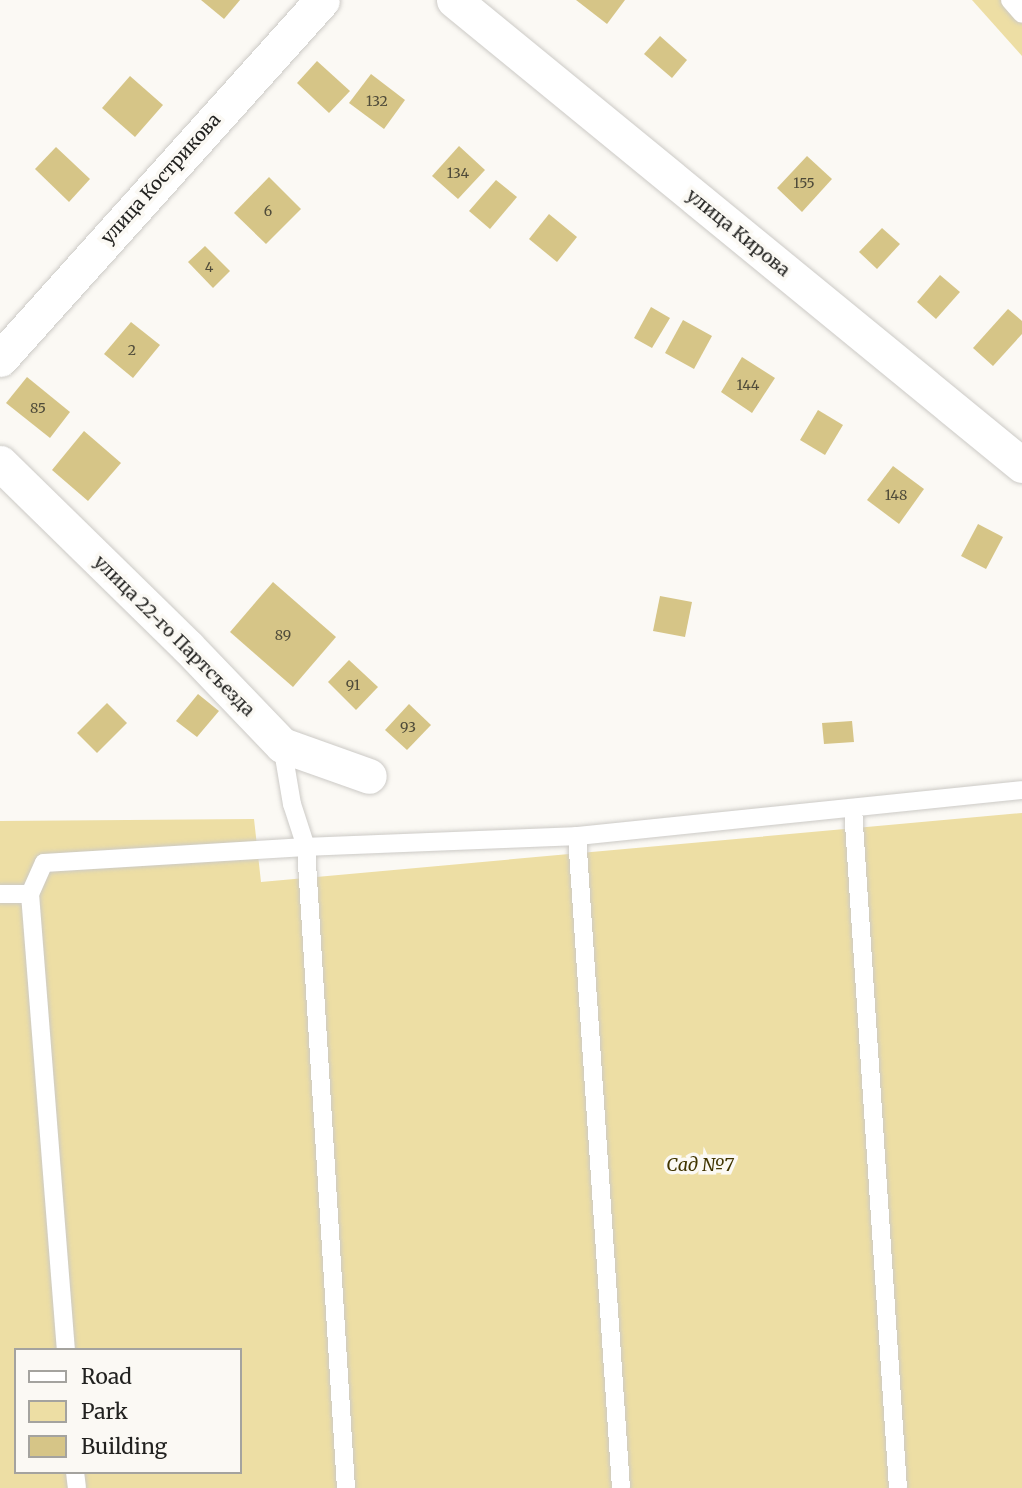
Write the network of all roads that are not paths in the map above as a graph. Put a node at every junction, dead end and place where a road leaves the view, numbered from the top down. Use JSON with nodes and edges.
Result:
{"nodes":[{"id":1,"x":322,"y":0,"type":"edge"},
{"id":2,"x":454,"y":0,"type":"edge"},
{"id":3,"x":1010,"y":0,"type":"edge"},
{"id":4,"x":1022,"y":14,"type":"edge"},
{"id":5,"x":0,"y":359,"type":"edge"},
{"id":6,"x":0,"y":463,"type":"edge"},
{"id":7,"x":1022,"y":465,"type":"edge"},
{"id":8,"x":282,"y":745,"type":"junction"},
{"id":9,"x":369,"y":776,"type":"dead end"},
{"id":10,"x":1022,"y":790,"type":"edge"},
{"id":11,"x":853,"y":809,"type":"junction"},
{"id":12,"x":577,"y":836,"type":"junction"},
{"id":13,"x":306,"y":847,"type":"junction"},
{"id":14,"x":0,"y":894,"type":"edge"},
{"id":15,"x":30,"y":894,"type":"junction"},
{"id":16,"x":66,"y":1348,"type":"edge"},
{"id":17,"x":346,"y":1488,"type":"edge"},
{"id":18,"x":621,"y":1488,"type":"edge"},
{"id":19,"x":898,"y":1488,"type":"edge"}],
"edges":[{"from":1,"to":5,"type":"street","name":"улица Кострикова"},
{"from":2,"to":7,"type":"street","name":"улица Кирова"},
{"from":3,"to":4,"type":"lane"},
{"from":6,"to":8,"type":"street","name":"улица 22-го Партсъезда"},
{"from":8,"to":9,"type":"street","name":"улица 22-го Партсъезда"},
{"from":8,"to":13,"type":"lane"},
{"from":10,"to":11,"type":"lane"},
{"from":11,"to":12,"type":"lane"},
{"from":11,"to":19,"type":"lane"},
{"from":12,"to":13,"type":"lane"},
{"from":12,"to":18,"type":"lane"},
{"from":13,"to":15,"type":"lane"},
{"from":13,"to":17,"type":"lane"},
{"from":14,"to":15,"type":"lane"},
{"from":15,"to":16,"type":"lane"}]}
